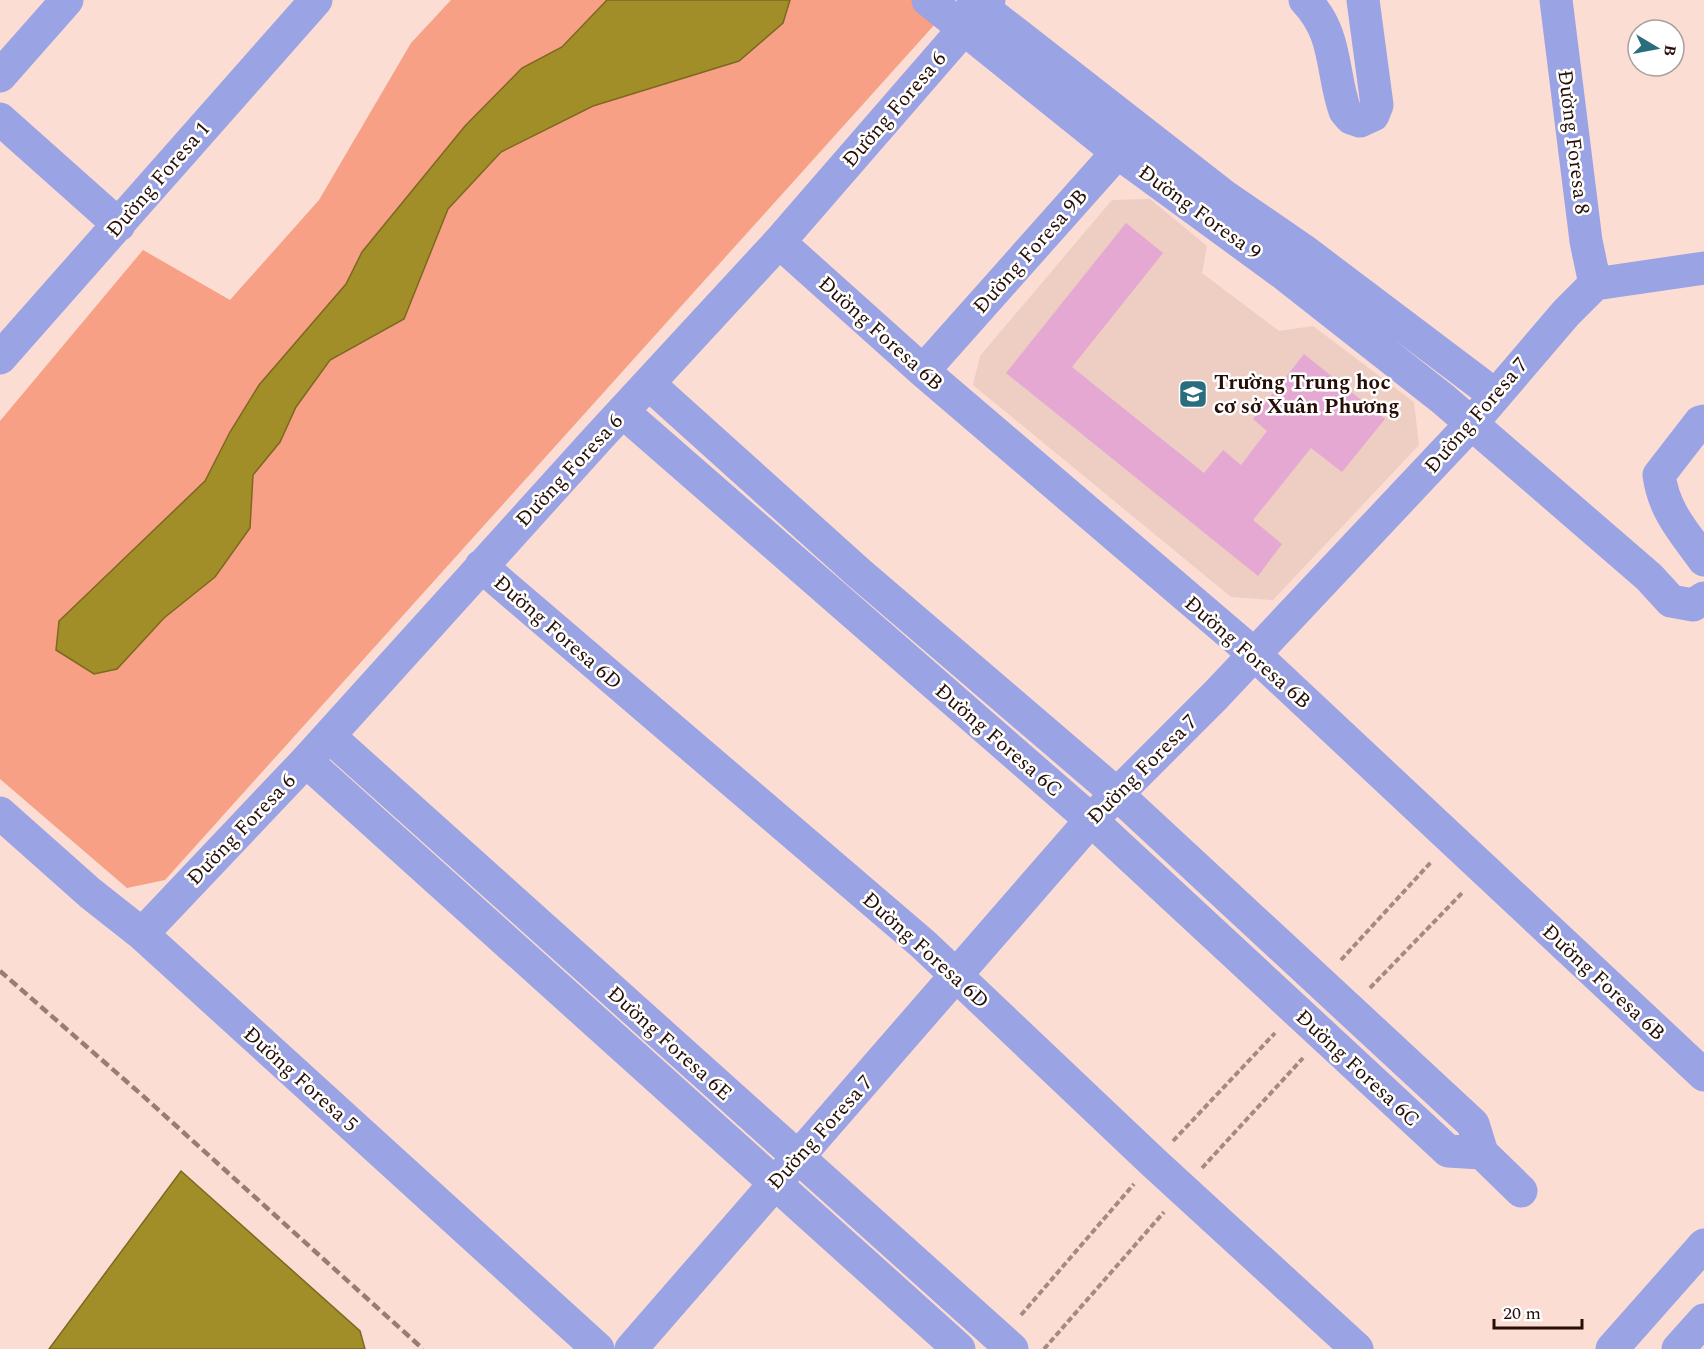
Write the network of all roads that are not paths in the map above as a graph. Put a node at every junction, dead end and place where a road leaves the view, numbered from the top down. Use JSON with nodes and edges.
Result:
{"nodes":[{"id":1,"x":68,"y":0,"type":"edge"},
{"id":2,"x":316,"y":0,"type":"edge"},
{"id":3,"x":928,"y":0,"type":"edge"},
{"id":4,"x":1363,"y":0,"type":"edge"},
{"id":5,"x":1556,"y":0,"type":"edge"},
{"id":6,"x":1315,"y":2,"type":"edge"},
{"id":7,"x":977,"y":9,"type":"edge"},
{"id":8,"x":0,"y":76,"type":"edge"},
{"id":9,"x":0,"y":119,"type":"edge"},
{"id":10,"x":1127,"y":141,"type":"junction"},
{"id":11,"x":119,"y":225,"type":"junction"},
{"id":12,"x":779,"y":242,"type":"junction"},
{"id":13,"x":1704,"y":268,"type":"edge"},
{"id":14,"x":1594,"y":284,"type":"junction"},
{"id":15,"x":0,"y":358,"type":"edge"},
{"id":16,"x":923,"y":371,"type":"junction"},
{"id":17,"x":649,"y":384,"type":"junction"},
{"id":18,"x":1495,"y":394,"type":"junction"},
{"id":19,"x":623,"y":412,"type":"junction"},
{"id":20,"x":1704,"y":422,"type":"edge"},
{"id":21,"x":1472,"y":423,"type":"junction"},
{"id":22,"x":1689,"y":452,"type":"edge"},
{"id":23,"x":1704,"y":560,"type":"edge"},
{"id":24,"x":481,"y":566,"type":"junction"},
{"id":25,"x":1704,"y":598,"type":"edge"},
{"id":26,"x":1254,"y":654,"type":"junction"},
{"id":27,"x":329,"y":736,"type":"junction"},
{"id":28,"x":306,"y":761,"type":"junction"},
{"id":29,"x":1117,"y":794,"type":"junction"},
{"id":30,"x":0,"y":813,"type":"edge"},
{"id":31,"x":1091,"y":820,"type":"junction"},
{"id":32,"x":142,"y":934,"type":"junction"},
{"id":33,"x":956,"y":976,"type":"junction"},
{"id":34,"x":1704,"y":1075,"type":"edge"},
{"id":35,"x":1482,"y":1153,"type":"junction"},
{"id":36,"x":799,"y":1156,"type":"junction"},
{"id":37,"x":776,"y":1181,"type":"junction"},
{"id":38,"x":1521,"y":1191,"type":"dead end"},
{"id":39,"x":1704,"y":1245,"type":"edge"},
{"id":40,"x":1704,"y":1320,"type":"edge"},
{"id":41,"x":1006,"y":1344,"type":"edge"},
{"id":42,"x":597,"y":1349,"type":"edge"},
{"id":43,"x":631,"y":1349,"type":"edge"},
{"id":44,"x":959,"y":1349,"type":"edge"},
{"id":45,"x":1357,"y":1349,"type":"edge"},
{"id":46,"x":1612,"y":1349,"type":"edge"},
{"id":47,"x":1678,"y":1349,"type":"edge"}],
"edges":[{"from":1,"to":8,"type":"street"},
{"from":2,"to":11,"type":"street","name":"Đường Foresa 1"},
{"from":3,"to":7,"type":"street","name":"Đường Foresa 9"},
{"from":4,"to":6,"type":"street"},
{"from":5,"to":14,"type":"street","name":"Đường Foresa 8"},
{"from":7,"to":10,"type":"street","name":"Đường Foresa 9"},
{"from":7,"to":12,"type":"street","name":"Đường Foresa 6"},
{"from":9,"to":11,"type":"street"},
{"from":10,"to":16,"type":"street","name":"Đường Foresa 9B"},
{"from":10,"to":18,"type":"street","name":"Đường Foresa 9"},
{"from":10,"to":21,"type":"street","name":"Đường Foresa 9"},
{"from":11,"to":15,"type":"street","name":"Đường Foresa 1"},
{"from":12,"to":16,"type":"street","name":"Đường Foresa 6B"},
{"from":12,"to":17,"type":"street","name":"Đường Foresa 6"},
{"from":13,"to":14,"type":"street"},
{"from":14,"to":18,"type":"street","name":"Đường Foresa 7"},
{"from":16,"to":26,"type":"street","name":"Đường Foresa 6B"},
{"from":17,"to":19,"type":"street","name":"Đường Foresa 6"},
{"from":17,"to":29,"type":"street","name":"Đường Foresa 6C"},
{"from":18,"to":21,"type":"street","name":"Đường Foresa 7"},
{"from":19,"to":24,"type":"street","name":"Đường Foresa 6"},
{"from":19,"to":31,"type":"street","name":"Đường Foresa 6C"},
{"from":20,"to":22,"type":"street"},
{"from":21,"to":25,"type":"street","name":"Đường Foresa 9"},
{"from":21,"to":26,"type":"street","name":"Đường Foresa 7"},
{"from":22,"to":23,"type":"street"},
{"from":24,"to":27,"type":"street","name":"Đường Foresa 6"},
{"from":24,"to":33,"type":"street","name":"Đường Foresa 6D"},
{"from":26,"to":29,"type":"street","name":"Đường Foresa 7"},
{"from":26,"to":34,"type":"street","name":"Đường Foresa 6B"},
{"from":27,"to":28,"type":"street","name":"Đường Foresa 6"},
{"from":27,"to":36,"type":"street","name":"Đường Foresa 6E"},
{"from":28,"to":32,"type":"street","name":"Đường Foresa 6"},
{"from":28,"to":37,"type":"street","name":"Đường Foresa 6E"},
{"from":29,"to":31,"type":"street","name":"Đường Foresa 7"},
{"from":29,"to":35,"type":"street","name":"Đường Foresa 6C"},
{"from":30,"to":32,"type":"street","name":"Đường Foresa 5"},
{"from":31,"to":33,"type":"street","name":"Đường Foresa 7"},
{"from":31,"to":35,"type":"street","name":"Đường Foresa 6C"},
{"from":32,"to":42,"type":"street","name":"Đường Foresa 5"},
{"from":33,"to":36,"type":"street","name":"Đường Foresa 7"},
{"from":33,"to":45,"type":"street","name":"Đường Foresa 6D"},
{"from":35,"to":38,"type":"street","name":"Đường Foresa 6C"},
{"from":36,"to":37,"type":"street","name":"Đường Foresa 7"},
{"from":36,"to":41,"type":"street","name":"Đường Foresa 6E"},
{"from":37,"to":43,"type":"street","name":"Đường Foresa 7"},
{"from":37,"to":44,"type":"street","name":"Đường Foresa 6E"},
{"from":39,"to":46,"type":"street"},
{"from":40,"to":47,"type":"street"}]}
